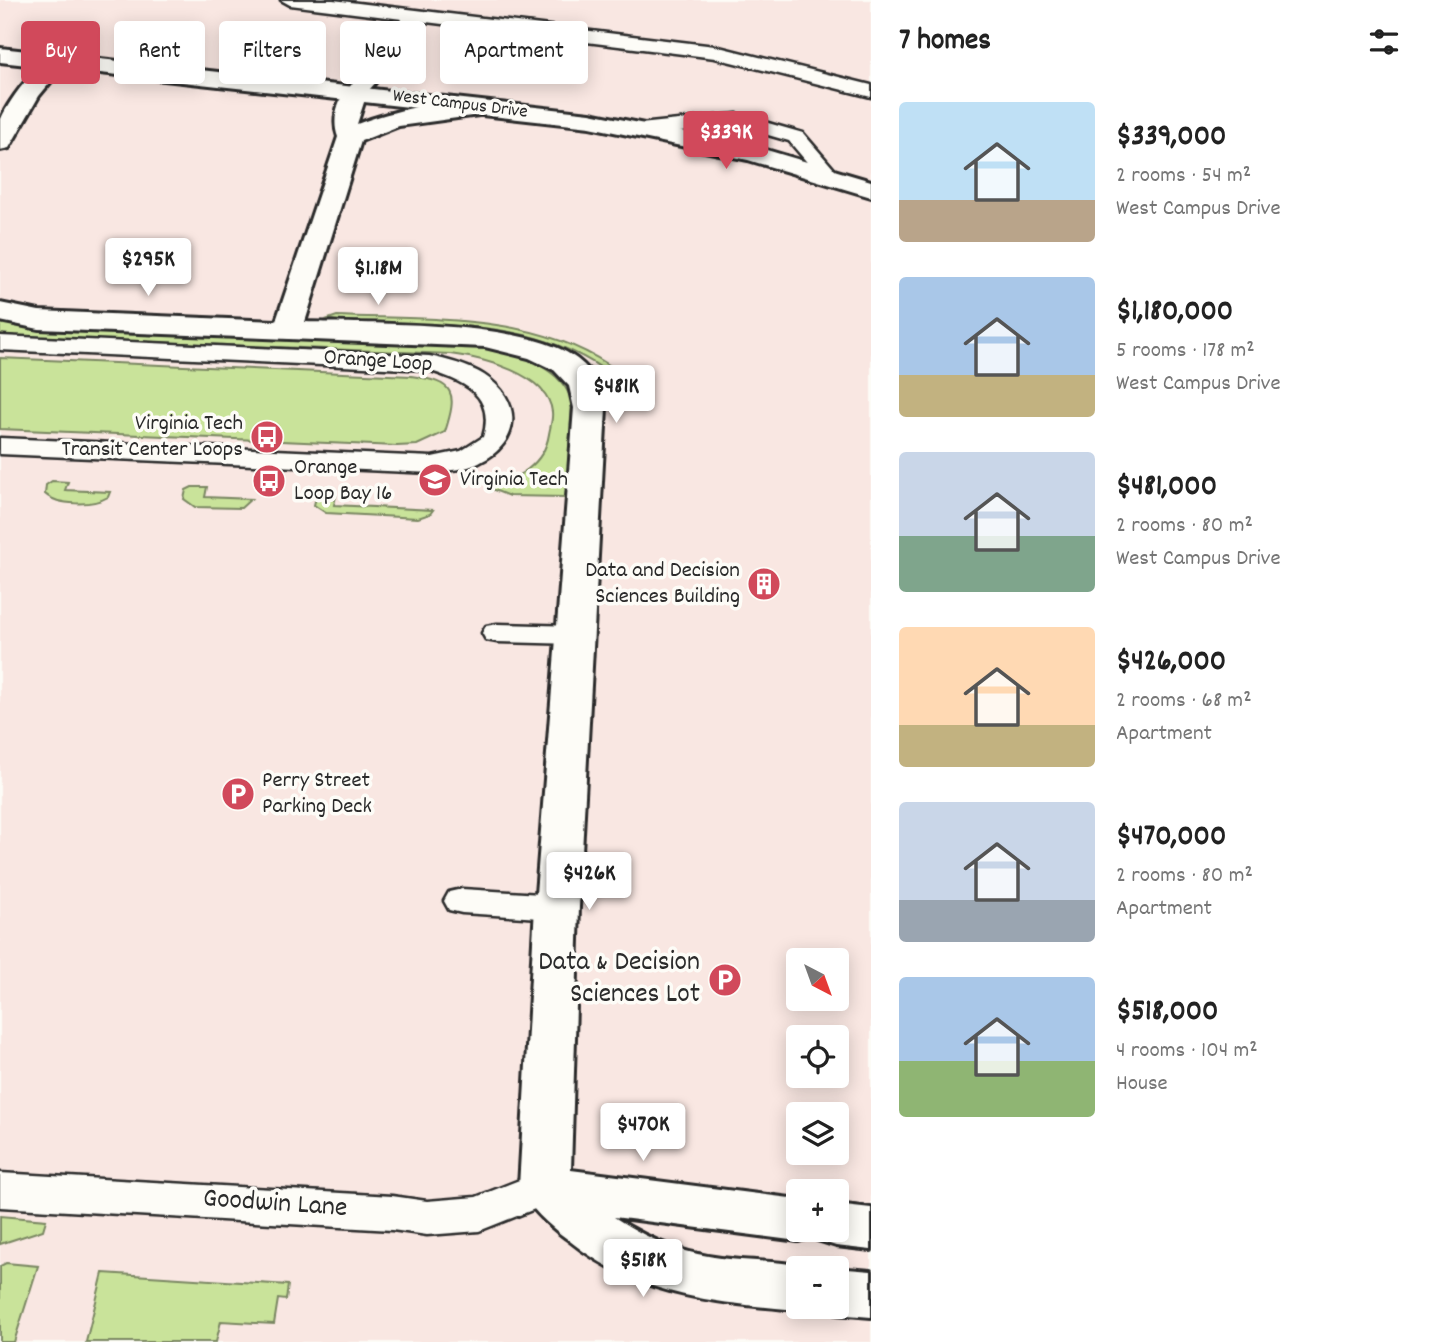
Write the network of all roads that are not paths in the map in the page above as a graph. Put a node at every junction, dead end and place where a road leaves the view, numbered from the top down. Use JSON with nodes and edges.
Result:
{"nodes":[{"id":1,"x":290,"y":0,"type":"edge"},
{"id":2,"x":408,"y":8,"type":"edge"},
{"id":3,"x":0,"y":55,"type":"edge"},
{"id":4,"x":21,"y":57,"type":"edge"},
{"id":5,"x":100,"y":66,"type":"edge"},
{"id":6,"x":37,"y":84,"type":"edge"},
{"id":7,"x":871,"y":91,"type":"edge"},
{"id":8,"x":355,"y":93,"type":"junction"},
{"id":9,"x":479,"y":108,"type":"junction"},
{"id":10,"x":350,"y":137,"type":"junction"},
{"id":11,"x":0,"y":143,"type":"edge"},
{"id":12,"x":871,"y":188,"type":"edge"},
{"id":13,"x":0,"y":312,"type":"edge"},
{"id":14,"x":288,"y":328,"type":"junction"},
{"id":15,"x":0,"y":343,"type":"edge"},
{"id":16,"x":0,"y":446,"type":"edge"},
{"id":17,"x":497,"y":633,"type":"dead end"},
{"id":18,"x":576,"y":635,"type":"junction"},
{"id":19,"x":462,"y":901,"type":"dead end"},
{"id":20,"x":557,"y":907,"type":"junction"},
{"id":21,"x":545,"y":1187,"type":"junction"},
{"id":22,"x":0,"y":1190,"type":"edge"},
{"id":23,"x":786,"y":1218,"type":"edge"},
{"id":24,"x":849,"y":1226,"type":"edge"},
{"id":25,"x":871,"y":1229,"type":"edge"},
{"id":26,"x":786,"y":1286,"type":"edge"},
{"id":27,"x":849,"y":1292,"type":"edge"},
{"id":28,"x":871,"y":1294,"type":"edge"}],
"edges":[{"from":1,"to":2,"type":"lane"},
{"from":2,"to":7,"type":"lane"},
{"from":2,"to":8,"type":"lane"},
{"from":3,"to":4,"type":"street","name":"West Campus Drive"},
{"from":5,"to":8,"type":"street","name":"West Campus Drive"},
{"from":6,"to":11,"type":"street"},
{"from":8,"to":9,"type":"street","name":"West Campus Drive"},
{"from":8,"to":10,"type":"street"},
{"from":9,"to":10,"type":"street"},
{"from":9,"to":12,"type":"street","name":"West Campus Drive"},
{"from":10,"to":14,"type":"street"},
{"from":13,"to":14,"type":"street"},
{"from":14,"to":18,"type":"street"},
{"from":15,"to":16,"type":"lane","name":"Orange Loop"},
{"from":17,"to":18,"type":"lane"},
{"from":18,"to":20,"type":"street"},
{"from":19,"to":20,"type":"lane"},
{"from":20,"to":21,"type":"street"},
{"from":21,"to":22,"type":"lane","name":"Goodwin Lane"},
{"from":21,"to":23,"type":"street"},
{"from":21,"to":26,"type":"street"},
{"from":24,"to":25,"type":"street"},
{"from":27,"to":28,"type":"street"}]}
